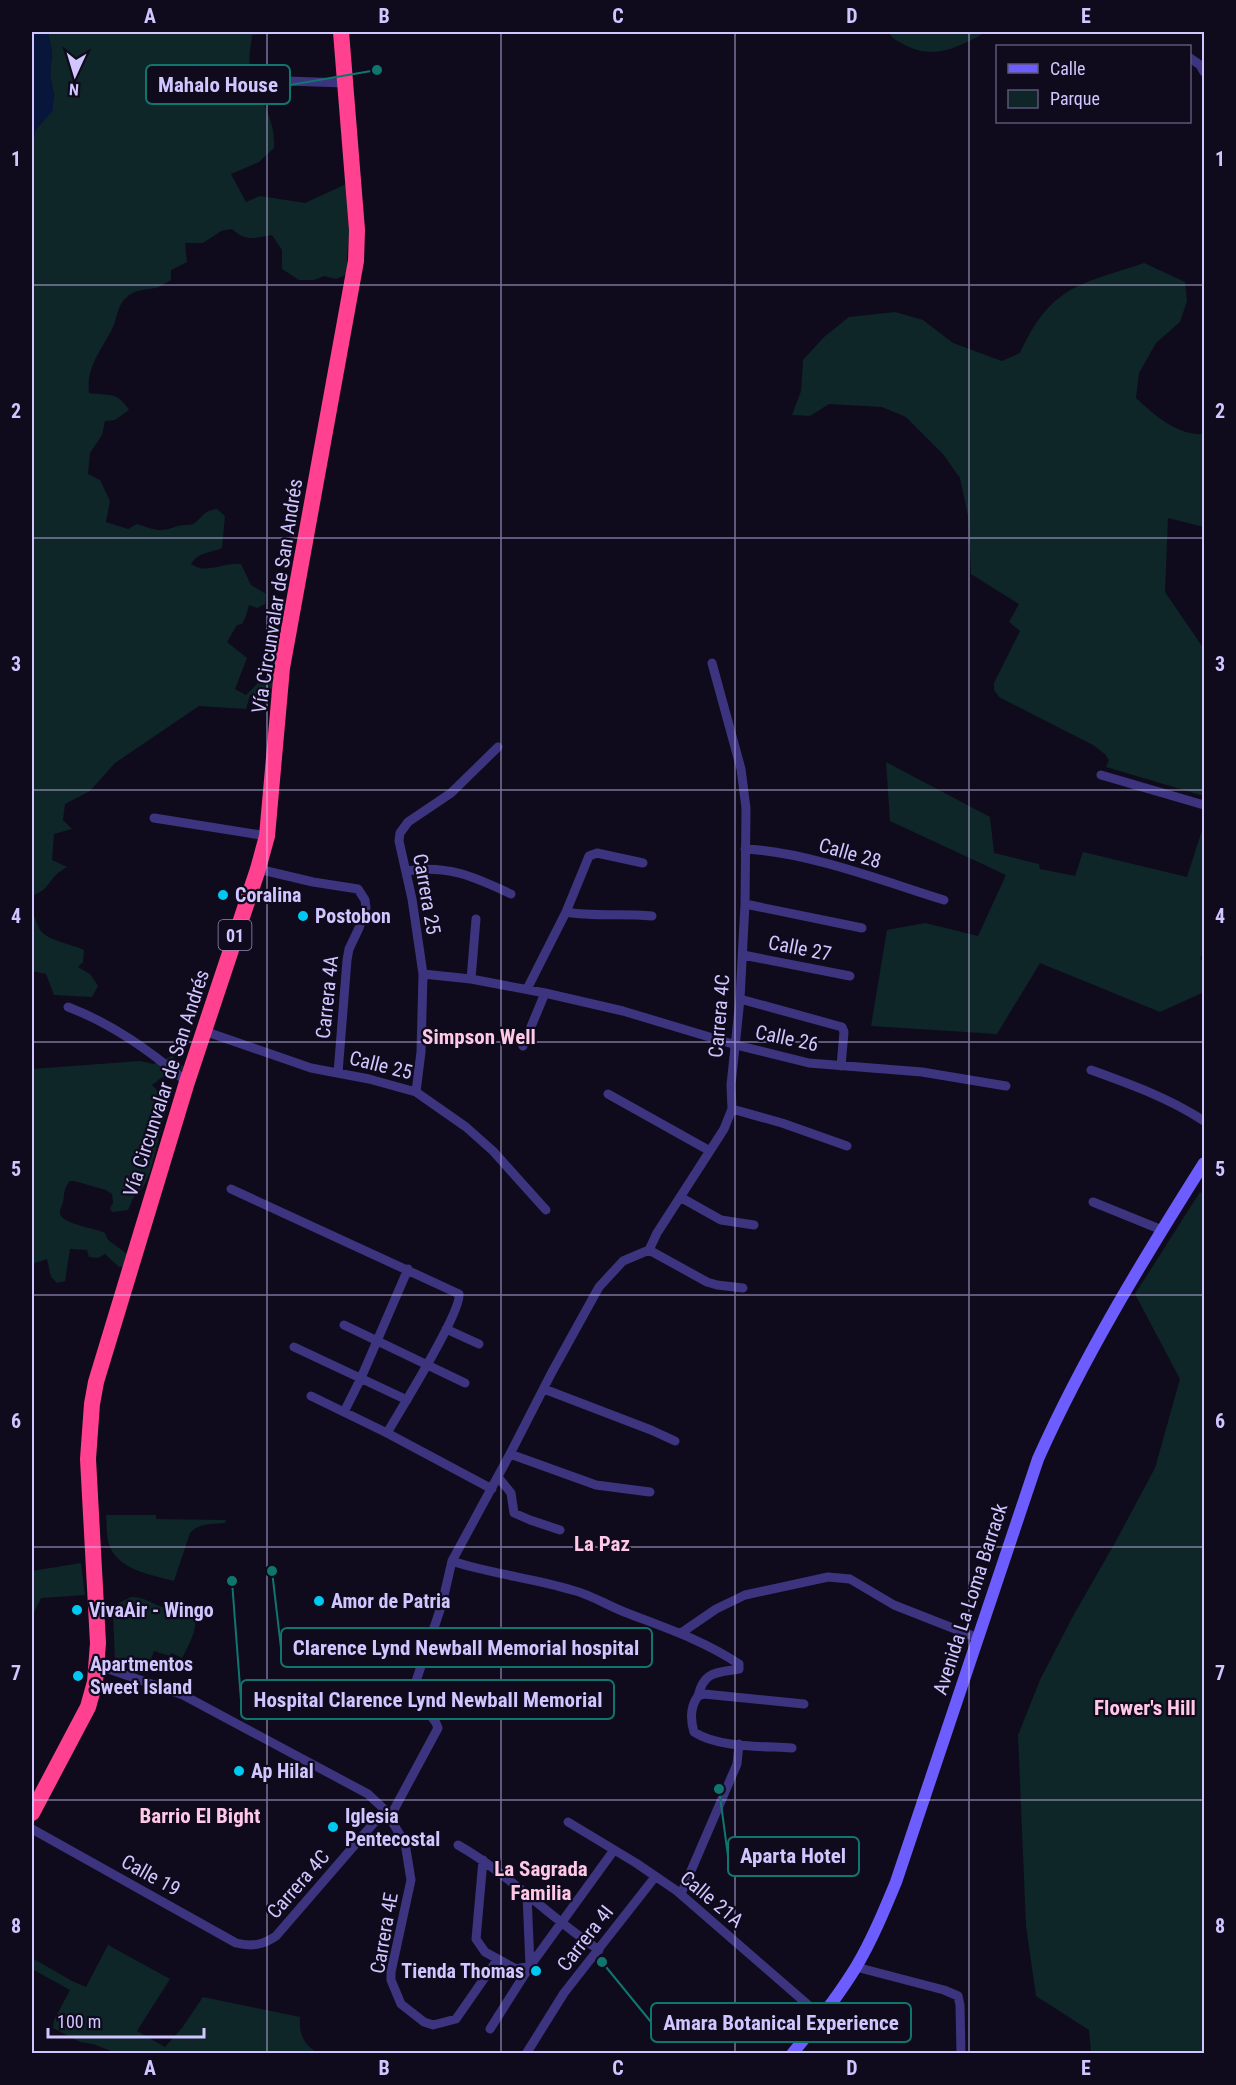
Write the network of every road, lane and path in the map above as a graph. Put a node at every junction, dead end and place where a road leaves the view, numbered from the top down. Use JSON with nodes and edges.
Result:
{"nodes":[{"id":1,"x":341,"y":32,"type":"edge"},
{"id":2,"x":1191,"y":59,"type":"edge"},
{"id":3,"x":1204,"y":72,"type":"edge"},
{"id":4,"x":286,"y":81,"type":"dead end"},
{"id":5,"x":344,"y":83,"type":"junction"},
{"id":6,"x":712,"y":663,"type":"dead end"},
{"id":7,"x":498,"y":747,"type":"dead end"},
{"id":8,"x":1101,"y":775,"type":"dead end"},
{"id":9,"x":1204,"y":805,"type":"edge"},
{"id":10,"x":154,"y":818,"type":"dead end"},
{"id":11,"x":267,"y":836,"type":"junction"},
{"id":12,"x":745,"y":849,"type":"junction"},
{"id":13,"x":643,"y":863,"type":"dead end"},
{"id":14,"x":258,"y":869,"type":"junction"},
{"id":15,"x":406,"y":871,"type":"junction"},
{"id":16,"x":511,"y":894,"type":"dead end"},
{"id":17,"x":944,"y":900,"type":"dead end"},
{"id":18,"x":746,"y":904,"type":"junction"},
{"id":19,"x":566,"y":912,"type":"junction"},
{"id":20,"x":652,"y":916,"type":"dead end"},
{"id":21,"x":476,"y":919,"type":"dead end"},
{"id":22,"x":862,"y":928,"type":"dead end"},
{"id":23,"x":743,"y":955,"type":"junction"},
{"id":24,"x":423,"y":974,"type":"junction"},
{"id":25,"x":850,"y":976,"type":"dead end"},
{"id":26,"x":471,"y":979,"type":"junction"},
{"id":27,"x":527,"y":989,"type":"junction"},
{"id":28,"x":544,"y":993,"type":"junction"},
{"id":29,"x":740,"y":999,"type":"junction"},
{"id":30,"x":68,"y":1007,"type":"dead end"},
{"id":31,"x":204,"y":1030,"type":"junction"},
{"id":32,"x":736,"y":1045,"type":"junction"},
{"id":33,"x":523,"y":1046,"type":"dead end"},
{"id":34,"x":841,"y":1066,"type":"junction"},
{"id":35,"x":1090,"y":1070,"type":"dead end"},
{"id":36,"x":338,"y":1073,"type":"junction"},
{"id":37,"x":187,"y":1082,"type":"junction"},
{"id":38,"x":1006,"y":1086,"type":"dead end"},
{"id":39,"x":416,"y":1092,"type":"junction"},
{"id":40,"x":608,"y":1094,"type":"dead end"},
{"id":41,"x":732,"y":1109,"type":"junction"},
{"id":42,"x":1204,"y":1121,"type":"edge"},
{"id":43,"x":847,"y":1146,"type":"dead end"},
{"id":44,"x":710,"y":1151,"type":"junction"},
{"id":45,"x":1204,"y":1163,"type":"edge"},
{"id":46,"x":231,"y":1190,"type":"dead end"},
{"id":47,"x":680,"y":1197,"type":"junction"},
{"id":48,"x":1093,"y":1202,"type":"dead end"},
{"id":49,"x":546,"y":1210,"type":"dead end"},
{"id":50,"x":754,"y":1225,"type":"dead end"},
{"id":51,"x":1162,"y":1230,"type":"junction"},
{"id":52,"x":649,"y":1250,"type":"junction"},
{"id":53,"x":408,"y":1269,"type":"junction"},
{"id":54,"x":743,"y":1288,"type":"dead end"},
{"id":55,"x":344,"y":1325,"type":"dead end"},
{"id":56,"x":446,"y":1329,"type":"junction"},
{"id":57,"x":377,"y":1341,"type":"junction"},
{"id":58,"x":479,"y":1344,"type":"dead end"},
{"id":59,"x":294,"y":1347,"type":"dead end"},
{"id":60,"x":426,"y":1364,"type":"junction"},
{"id":61,"x":361,"y":1378,"type":"junction"},
{"id":62,"x":465,"y":1383,"type":"dead end"},
{"id":63,"x":544,"y":1389,"type":"junction"},
{"id":64,"x":311,"y":1396,"type":"dead end"},
{"id":65,"x":407,"y":1400,"type":"junction"},
{"id":66,"x":344,"y":1412,"type":"junction"},
{"id":67,"x":387,"y":1433,"type":"junction"},
{"id":68,"x":675,"y":1441,"type":"dead end"},
{"id":69,"x":510,"y":1454,"type":"junction"},
{"id":70,"x":498,"y":1478,"type":"junction"},
{"id":71,"x":492,"y":1489,"type":"junction"},
{"id":72,"x":650,"y":1492,"type":"dead end"},
{"id":73,"x":560,"y":1530,"type":"dead end"},
{"id":74,"x":452,"y":1561,"type":"junction"},
{"id":75,"x":681,"y":1634,"type":"junction"},
{"id":76,"x":978,"y":1638,"type":"junction"},
{"id":77,"x":97,"y":1665,"type":"junction"},
{"id":78,"x":698,"y":1696,"type":"junction"},
{"id":79,"x":804,"y":1704,"type":"dead end"},
{"id":80,"x":739,"y":1744,"type":"junction"},
{"id":81,"x":792,"y":1748,"type":"dead end"},
{"id":82,"x":32,"y":1813,"type":"edge"},
{"id":83,"x":388,"y":1814,"type":"junction"},
{"id":84,"x":568,"y":1822,"type":"dead end"},
{"id":85,"x":32,"y":1829,"type":"edge"},
{"id":86,"x":458,"y":1845,"type":"dead end"},
{"id":87,"x":614,"y":1850,"type":"junction"},
{"id":88,"x":483,"y":1860,"type":"junction"},
{"id":89,"x":655,"y":1877,"type":"junction"},
{"id":90,"x":527,"y":1894,"type":"junction"},
{"id":91,"x":681,"y":1894,"type":"junction"},
{"id":92,"x":562,"y":1924,"type":"junction"},
{"id":93,"x":256,"y":1945,"type":"joint"},
{"id":94,"x":599,"y":1950,"type":"junction"},
{"id":95,"x":497,"y":1960,"type":"junction"},
{"id":96,"x":530,"y":1966,"type":"junction"},
{"id":97,"x":856,"y":1967,"type":"junction"},
{"id":98,"x":822,"y":2016,"type":"junction"},
{"id":99,"x":490,"y":2029,"type":"dead end"},
{"id":100,"x":526,"y":2054,"type":"edge"},
{"id":101,"x":792,"y":2054,"type":"edge"},
{"id":102,"x":961,"y":2054,"type":"edge"}],
"edges":[{"from":1,"to":5,"type":"highway","name":"Vía Circunvalar de San Andrés","number":"01"},
{"from":2,"to":3,"type":"street"},
{"from":4,"to":5,"type":"street"},
{"from":5,"to":11,"type":"highway","name":"Vía Circunvalar de San Andrés","number":"01"},
{"from":6,"to":12,"type":"street","name":"Carrera 4C"},
{"from":7,"to":15,"type":"street","name":"Carrera 25"},
{"from":8,"to":9,"type":"street"},
{"from":10,"to":11,"type":"street"},
{"from":11,"to":14,"type":"highway","name":"Vía Circunvalar de San Andrés","number":"01"},
{"from":12,"to":17,"type":"street","name":"Calle 28"},
{"from":12,"to":18,"type":"street","name":"Carrera 4C"},
{"from":13,"to":19,"type":"street"},
{"from":14,"to":31,"type":"highway","name":"Vía Circunvalar de San Andrés","number":"01"},
{"from":14,"to":36,"type":"street","name":"Carrera 4A"},
{"from":15,"to":16,"type":"street"},
{"from":15,"to":24,"type":"street","name":"Carrera 25"},
{"from":18,"to":22,"type":"street"},
{"from":18,"to":23,"type":"street","name":"Carrera 4C"},
{"from":19,"to":20,"type":"street"},
{"from":19,"to":27,"type":"street"},
{"from":21,"to":26,"type":"street"},
{"from":23,"to":25,"type":"street","name":"Calle 27"},
{"from":23,"to":29,"type":"street","name":"Carrera 4C"},
{"from":24,"to":26,"type":"street","name":"Calle 26"},
{"from":24,"to":39,"type":"street","name":"Carrera 25"},
{"from":26,"to":27,"type":"street","name":"Calle 26"},
{"from":27,"to":28,"type":"street","name":"Calle 26"},
{"from":28,"to":32,"type":"street","name":"Calle 26"},
{"from":28,"to":33,"type":"street"},
{"from":29,"to":32,"type":"street","name":"Carrera 4C"},
{"from":29,"to":34,"type":"street"},
{"from":30,"to":37,"type":"street"},
{"from":31,"to":36,"type":"street","name":"Calle 25"},
{"from":31,"to":37,"type":"highway","name":"Vía Circunvalar de San Andrés","number":"01"},
{"from":32,"to":34,"type":"street","name":"Calle 26"},
{"from":32,"to":41,"type":"street","name":"Carrera 4C"},
{"from":34,"to":38,"type":"street","name":"Calle 26"},
{"from":35,"to":42,"type":"street"},
{"from":36,"to":39,"type":"street","name":"Calle 25"},
{"from":37,"to":77,"type":"highway","name":"Vía Circunvalar de San Andrés","number":"01"},
{"from":39,"to":49,"type":"street","name":"Calle 25"},
{"from":40,"to":44,"type":"street"},
{"from":41,"to":43,"type":"street"},
{"from":41,"to":44,"type":"street","name":"Carrera 4C"},
{"from":44,"to":47,"type":"street","name":"Carrera 4C"},
{"from":45,"to":51,"type":"main road","name":"Avenida La Loma Barrack"},
{"from":46,"to":53,"type":"street"},
{"from":47,"to":50,"type":"street"},
{"from":47,"to":52,"type":"street","name":"Carrera 4C"},
{"from":48,"to":51,"type":"street"},
{"from":51,"to":76,"type":"main road","name":"Avenida La Loma Barrack"},
{"from":52,"to":54,"type":"street"},
{"from":52,"to":63,"type":"street"},
{"from":53,"to":56,"type":"street"},
{"from":53,"to":57,"type":"street"},
{"from":55,"to":57,"type":"street"},
{"from":56,"to":58,"type":"street"},
{"from":56,"to":60,"type":"street"},
{"from":57,"to":60,"type":"street"},
{"from":57,"to":61,"type":"street"},
{"from":59,"to":61,"type":"street"},
{"from":60,"to":62,"type":"street"},
{"from":60,"to":65,"type":"street"},
{"from":61,"to":65,"type":"street"},
{"from":61,"to":66,"type":"street"},
{"from":63,"to":68,"type":"street"},
{"from":63,"to":69,"type":"street"},
{"from":64,"to":66,"type":"street"},
{"from":65,"to":67,"type":"street"},
{"from":66,"to":67,"type":"street"},
{"from":67,"to":71,"type":"street"},
{"from":69,"to":70,"type":"street"},
{"from":69,"to":72,"type":"street"},
{"from":70,"to":71,"type":"street"},
{"from":70,"to":73,"type":"street"},
{"from":71,"to":74,"type":"street"},
{"from":74,"to":75,"type":"street"},
{"from":74,"to":83,"type":"street","name":"Carrera 4C"},
{"from":75,"to":76,"type":"street"},
{"from":75,"to":78,"type":"street"},
{"from":76,"to":97,"type":"main road","name":"Avenida La Loma Barrack"},
{"from":77,"to":82,"type":"highway","name":"Vía Circunvalar de San Andrés","number":"01"},
{"from":77,"to":83,"type":"street"},
{"from":78,"to":79,"type":"street"},
{"from":78,"to":80,"type":"street"},
{"from":80,"to":81,"type":"street"},
{"from":80,"to":91,"type":"street"},
{"from":83,"to":93,"type":"street","name":"Carrera 4C"},
{"from":83,"to":95,"type":"street","name":"Carrera 4E"},
{"from":84,"to":87,"type":"street","name":"Calle 21A"},
{"from":85,"to":93,"type":"street","name":"Calle 19"},
{"from":86,"to":88,"type":"street"},
{"from":87,"to":89,"type":"street","name":"Calle 21A"},
{"from":87,"to":92,"type":"street"},
{"from":88,"to":90,"type":"street"},
{"from":88,"to":95,"type":"street"},
{"from":89,"to":91,"type":"street","name":"Calle 21A"},
{"from":89,"to":94,"type":"street","name":"Carrera 4I"},
{"from":90,"to":92,"type":"street"},
{"from":90,"to":96,"type":"street"},
{"from":91,"to":98,"type":"street","name":"Calle 21A"},
{"from":92,"to":94,"type":"street"},
{"from":92,"to":96,"type":"street"},
{"from":94,"to":100,"type":"street","name":"Carrera 4I"},
{"from":95,"to":96,"type":"street"},
{"from":96,"to":99,"type":"street"},
{"from":97,"to":98,"type":"main road","name":"Avenida La Loma Barrack"},
{"from":97,"to":102,"type":"street"},
{"from":98,"to":101,"type":"main road","name":"Avenida La Loma Barrack"}]}
